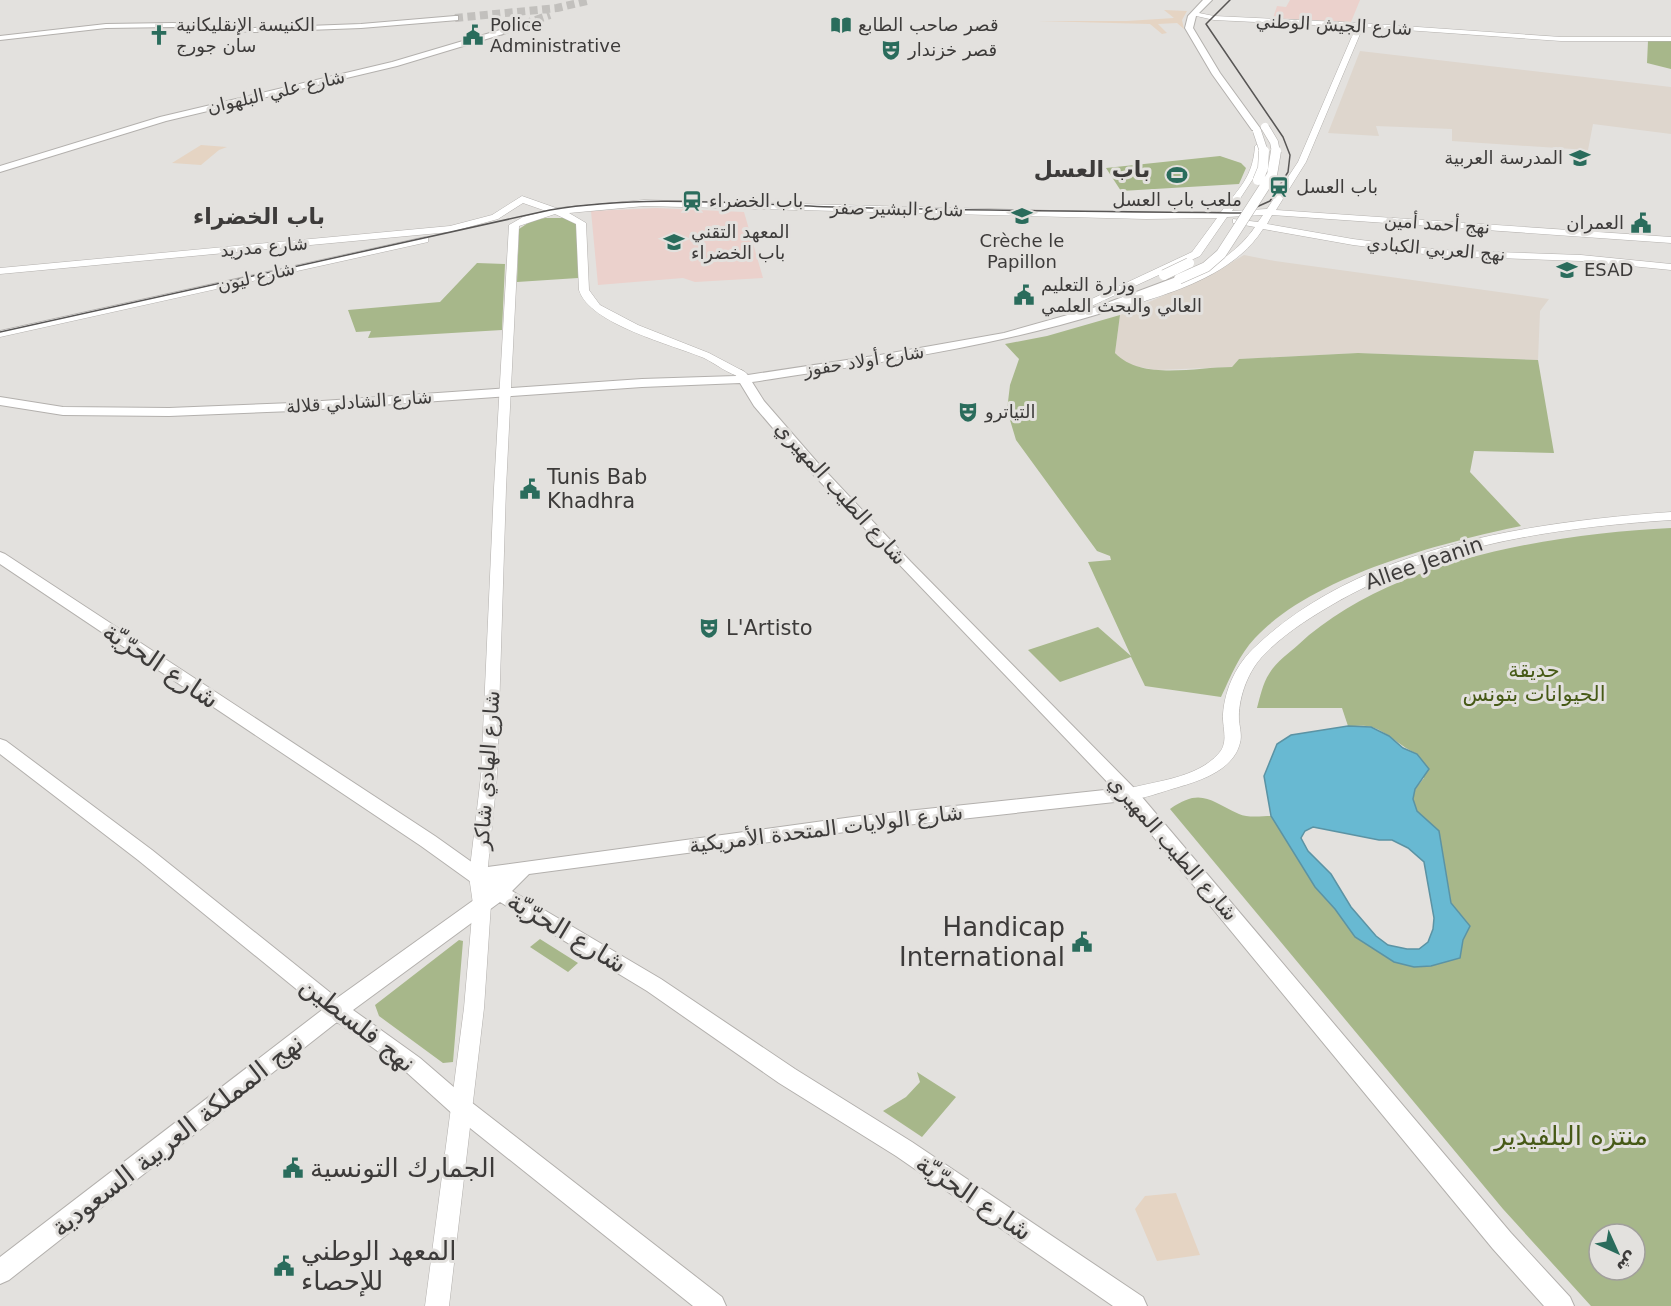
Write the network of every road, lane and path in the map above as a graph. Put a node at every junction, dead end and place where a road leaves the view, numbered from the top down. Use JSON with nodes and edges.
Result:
{"nodes":[{"id":1,"x":1208,"y":0,"type":"edge"},
{"id":2,"x":1216,"y":0,"type":"edge"},
{"id":3,"x":1197,"y":15,"type":"junction"},
{"id":4,"x":455,"y":18,"type":"tunnel mouth"},
{"id":5,"x":1360,"y":25,"type":"junction"},
{"id":6,"x":500,"y":32,"type":"tunnel mouth"},
{"id":7,"x":0,"y":38,"type":"edge"},
{"id":8,"x":1671,"y":39,"type":"edge"},
{"id":9,"x":1219,"y":60,"type":"dead end"},
{"id":10,"x":1239,"y":89,"type":"dead end"},
{"id":11,"x":1258,"y":126,"type":"junction"},
{"id":12,"x":0,"y":169,"type":"edge"},
{"id":13,"x":522,"y":200,"type":"joint"},
{"id":14,"x":551,"y":210,"type":"junction"},
{"id":15,"x":1268,"y":212,"type":"junction"},
{"id":16,"x":1204,"y":216,"type":"joint"},
{"id":17,"x":495,"y":217,"type":"junction"},
{"id":18,"x":1223,"y":217,"type":"junction"},
{"id":19,"x":1262,"y":224,"type":"junction"},
{"id":20,"x":1283,"y":228,"type":"junction"},
{"id":21,"x":512,"y":231,"type":"junction"},
{"id":22,"x":1252,"y":239,"type":"junction"},
{"id":23,"x":1671,"y":240,"type":"edge"},
{"id":24,"x":1671,"y":267,"type":"edge"},
{"id":25,"x":0,"y":271,"type":"edge"},
{"id":26,"x":1085,"y":306,"type":"junction"},
{"id":27,"x":1100,"y":310,"type":"junction"},
{"id":28,"x":0,"y":334,"type":"edge"},
{"id":29,"x":808,"y":371,"type":"junction"},
{"id":30,"x":743,"y":376,"type":"junction"},
{"id":31,"x":718,"y":380,"type":"joint"},
{"id":32,"x":505,"y":393,"type":"junction"},
{"id":33,"x":767,"y":396,"type":"junction"},
{"id":34,"x":0,"y":401,"type":"edge"},
{"id":35,"x":1671,"y":516,"type":"edge"},
{"id":36,"x":0,"y":557,"type":"edge"},
{"id":37,"x":0,"y":745,"type":"edge"},
{"id":38,"x":1129,"y":794,"type":"junction"},
{"id":39,"x":523,"y":868,"type":"junction"},
{"id":40,"x":478,"y":876,"type":"junction"},
{"id":41,"x":490,"y":898,"type":"junction"},
{"id":42,"x":337,"y":1010,"type":"junction"},
{"id":43,"x":463,"y":1109,"type":"junction"},
{"id":44,"x":0,"y":1272,"type":"edge"},
{"id":45,"x":437,"y":1306,"type":"edge"},
{"id":46,"x":713,"y":1306,"type":"edge"},
{"id":47,"x":1134,"y":1306,"type":"edge"},
{"id":48,"x":1561,"y":1306,"type":"edge"}],
"edges":[{"from":1,"to":3,"type":"main road"},
{"from":2,"to":3,"type":"main road"},
{"from":3,"to":5,"type":"street","name":"شارع الجيش الوطني"},
{"from":3,"to":9,"type":"main road"},
{"from":3,"to":11,"type":"main road"},
{"from":4,"to":7,"type":"main road"},
{"from":5,"to":8,"type":"street","name":"شارع الجيش الوطني"},
{"from":5,"to":15,"type":"street"},
{"from":6,"to":12,"type":"main road","name":"شارع علي البلهوان"},
{"from":10,"to":11,"type":"main road"},
{"from":11,"to":18,"type":"street","name":"شارع أولاد حفوز"},
{"from":11,"to":26,"type":"main road","name":"شارع أولاد حفوز","bridge":true},
{"from":11,"to":27,"type":"main road","name":"شارع أولاد حفوز","bridge":true},
{"from":13,"to":14,"type":"street","name":"شارع الطيب المهيري"},
{"from":13,"to":17,"type":"street","name":"شارع مدريد"},
{"from":14,"to":16,"type":"street","name":"شارع البشير صفر"},
{"from":14,"to":17,"type":"street"},
{"from":14,"to":21,"type":"street"},
{"from":14,"to":30,"type":"street","name":"شارع الطيب المهيري"},
{"from":15,"to":18,"type":"street","name":"نهج أحمد أمين"},
{"from":15,"to":19,"type":"street"},
{"from":15,"to":23,"type":"street","name":"نهج أحمد أمين"},
{"from":16,"to":18,"type":"street","name":"نهج أحمد أمين"},
{"from":17,"to":25,"type":"street","name":"شارع مدريد"},
{"from":18,"to":19,"type":"street","name":"نهج العربي الكبادي"},
{"from":18,"to":26,"type":"street","name":"شارع أولاد حفوز"},
{"from":19,"to":20,"type":"street","name":"نهج العربي الكبادي"},
{"from":19,"to":22,"type":"street"},
{"from":20,"to":22,"type":"street"},
{"from":20,"to":24,"type":"street","name":"نهج العربي الكبادي"},
{"from":21,"to":28,"type":"street","name":"شارع ليون"},
{"from":21,"to":32,"type":"street","name":"شارع الهادي شاكر"},
{"from":22,"to":27,"type":"street"},
{"from":26,"to":30,"type":"main road","name":"شارع أولاد حفوز"},
{"from":27,"to":29,"type":"main road","name":"شارع أولاد حفوز"},
{"from":29,"to":30,"type":"main road","name":"شارع أولاد حفوز"},
{"from":29,"to":33,"type":"main road"},
{"from":30,"to":31,"type":"main road","name":"شارع أولاد حفوز"},
{"from":30,"to":33,"type":"main road","name":"شارع الطيب المهيري"},
{"from":31,"to":32,"type":"main road","name":"شارع الشادلي قلالة"},
{"from":32,"to":34,"type":"main road","name":"شارع الشادلي قلالة"},
{"from":32,"to":40,"type":"street","name":"شارع الهادي شاكر"},
{"from":33,"to":38,"type":"main road","name":"شارع الطيب المهيري"},
{"from":35,"to":38,"type":"street","name":"Allee Jeanin"},
{"from":36,"to":40,"type":"main road","name":"شارع الحرّيّة"},
{"from":37,"to":42,"type":"main road","name":"نهج فلسطين"},
{"from":38,"to":39,"type":"main road","name":"شارع الولايات المتحدة الأمريكية"},
{"from":38,"to":48,"type":"main road","name":"شارع الطيب المهيري"},
{"from":39,"to":40,"type":"main road","name":"شارع الولايات المتحدة الأمريكية"},
{"from":39,"to":41,"type":"main road"},
{"from":40,"to":41,"type":"main road","name":"شارع الحرّيّة"},
{"from":41,"to":42,"type":"main road","name":"نهج المملكة العربية السعودية"},
{"from":41,"to":43,"type":"street"},
{"from":41,"to":47,"type":"main road","name":"شارع الحرّيّة"},
{"from":42,"to":43,"type":"main road","name":"نهج فلسطين"},
{"from":42,"to":44,"type":"main road","name":"نهج المملكة العربية السعودية"},
{"from":43,"to":45,"type":"street"},
{"from":43,"to":46,"type":"main road","name":"نهج فلسطين"}]}
